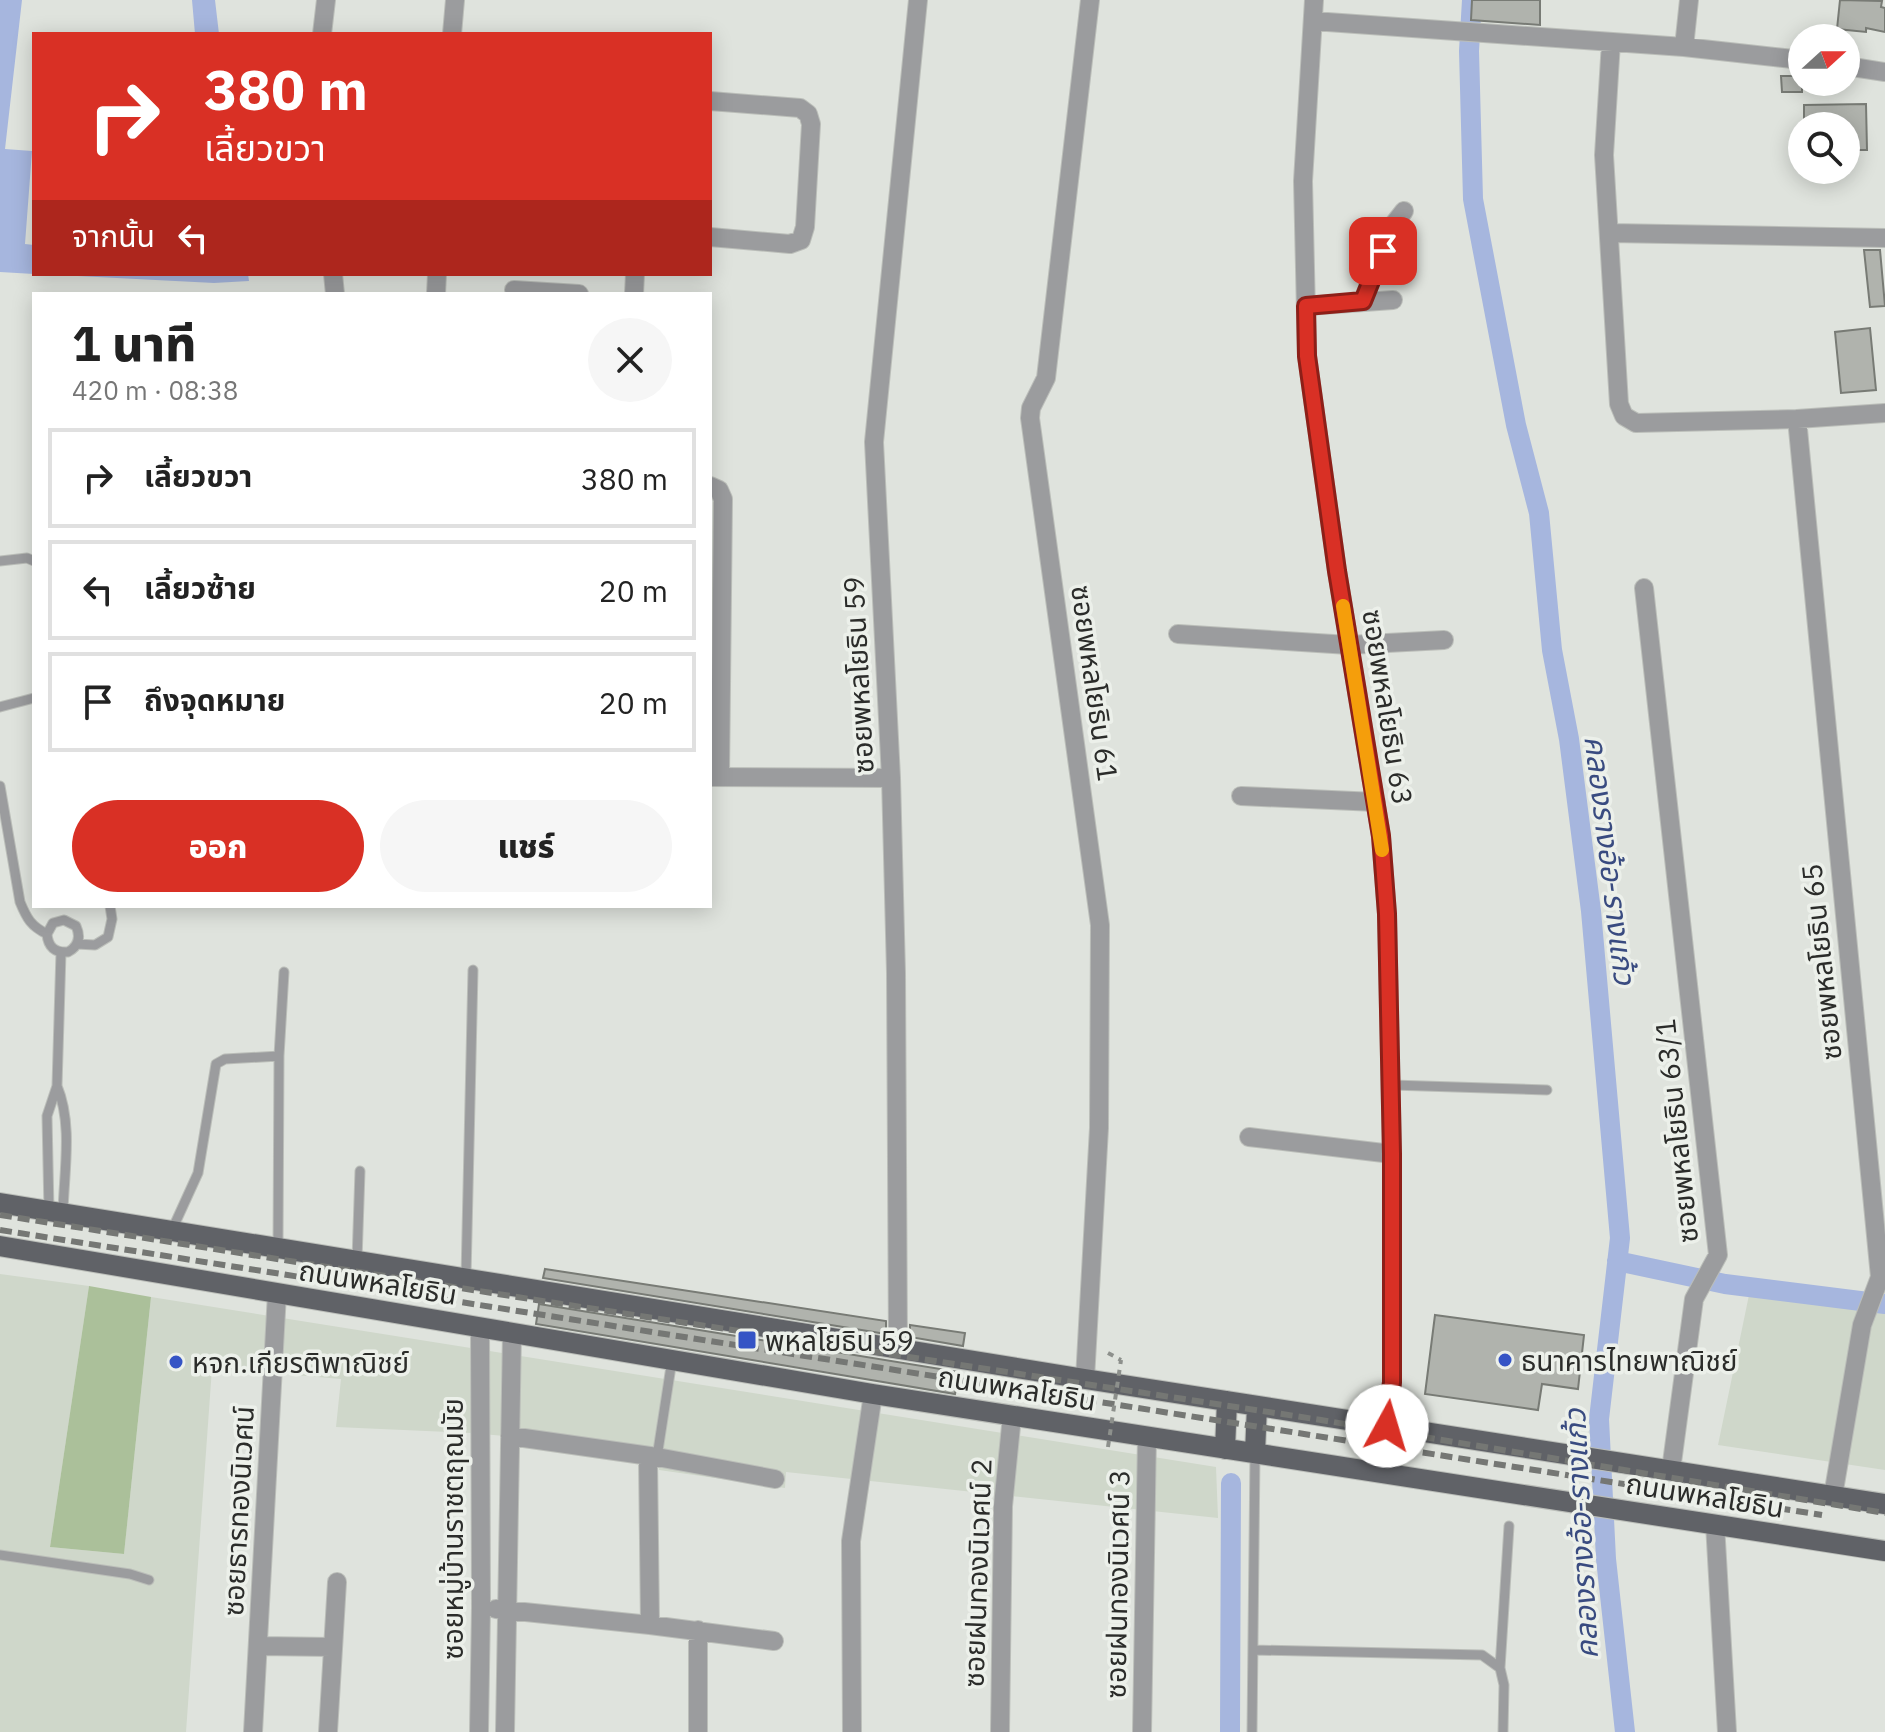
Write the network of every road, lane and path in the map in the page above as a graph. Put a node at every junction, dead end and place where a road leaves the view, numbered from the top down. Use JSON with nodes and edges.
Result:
{"nodes":[{"id":1,"x":326,"y":0,"type":"edge"},
{"id":2,"x":455,"y":0,"type":"edge"},
{"id":3,"x":918,"y":0,"type":"edge"},
{"id":4,"x":1090,"y":0,"type":"edge"},
{"id":5,"x":1314,"y":0,"type":"edge"},
{"id":6,"x":1689,"y":0,"type":"edge"},
{"id":7,"x":1313,"y":21,"type":"junction"},
{"id":8,"x":322,"y":32,"type":"edge"},
{"id":9,"x":452,"y":32,"type":"edge"},
{"id":10,"x":1611,"y":42,"type":"junction"},
{"id":11,"x":1684,"y":47,"type":"junction"},
{"id":12,"x":1788,"y":58,"type":"edge"},
{"id":13,"x":1860,"y":68,"type":"edge"},
{"id":14,"x":1885,"y":72,"type":"edge"},
{"id":15,"x":712,"y":101,"type":"edge"},
{"id":16,"x":1404,"y":211,"type":"dead end"},
{"id":17,"x":1610,"y":233,"type":"junction"},
{"id":18,"x":712,"y":237,"type":"edge"},
{"id":19,"x":1885,"y":238,"type":"edge"},
{"id":20,"x":514,"y":290,"type":"dead end"},
{"id":21,"x":546,"y":292,"type":"edge"},
{"id":22,"x":1393,"y":300,"type":"dead end"},
{"id":23,"x":1363,"y":301,"type":"junction"},
{"id":24,"x":1306,"y":306,"type":"junction"},
{"id":25,"x":1885,"y":413,"type":"edge"},
{"id":26,"x":1797,"y":419,"type":"junction"},
{"id":27,"x":712,"y":487,"type":"edge"},
{"id":28,"x":32,"y":560,"type":"edge"},
{"id":29,"x":0,"y":561,"type":"edge"},
{"id":30,"x":1644,"y":588,"type":"dead end"},
{"id":31,"x":1178,"y":634,"type":"dead end"},
{"id":32,"x":1444,"y":640,"type":"dead end"},
{"id":33,"x":1349,"y":645,"type":"junction"},
{"id":34,"x":32,"y":699,"type":"edge"},
{"id":35,"x":0,"y":707,"type":"edge"},
{"id":36,"x":715,"y":777,"type":"edge"},
{"id":37,"x":891,"y":778,"type":"junction"},
{"id":38,"x":0,"y":786,"type":"edge"},
{"id":39,"x":1241,"y":796,"type":"dead end"},
{"id":40,"x":1376,"y":802,"type":"junction"},
{"id":41,"x":110,"y":908,"type":"edge"},
{"id":42,"x":47,"y":934,"type":"junction"},
{"id":43,"x":77,"y":944,"type":"junction"},
{"id":44,"x":61,"y":952,"type":"junction"},
{"id":45,"x":473,"y":970,"type":"dead end"},
{"id":46,"x":284,"y":972,"type":"dead end"},
{"id":47,"x":279,"y":1056,"type":"junction"},
{"id":48,"x":1392,"y":1085,"type":"junction"},
{"id":49,"x":57,"y":1086,"type":"junction"},
{"id":50,"x":1547,"y":1090,"type":"dead end"},
{"id":51,"x":1249,"y":1137,"type":"dead end"},
{"id":52,"x":1392,"y":1154,"type":"junction"},
{"id":53,"x":360,"y":1171,"type":"dead end"},
{"id":54,"x":0,"y":1203,"type":"edge"},
{"id":55,"x":56,"y":1211,"type":"junction"},
{"id":56,"x":172,"y":1230,"type":"junction"},
{"id":57,"x":0,"y":1246,"type":"edge"},
{"id":58,"x":278,"y":1246,"type":"junction"},
{"id":59,"x":357,"y":1260,"type":"junction"},
{"id":60,"x":466,"y":1277,"type":"junction"},
{"id":61,"x":277,"y":1293,"type":"junction"},
{"id":62,"x":480,"y":1327,"type":"junction"},
{"id":63,"x":512,"y":1333,"type":"junction"},
{"id":64,"x":898,"y":1349,"type":"junction"},
{"id":65,"x":1108,"y":1353,"type":"dead end"},
{"id":66,"x":672,"y":1360,"type":"junction"},
{"id":67,"x":1085,"y":1379,"type":"junction"},
{"id":68,"x":873,"y":1394,"type":"junction"},
{"id":69,"x":1227,"y":1401,"type":"junction"},
{"id":70,"x":1257,"y":1406,"type":"junction"},
{"id":71,"x":1012,"y":1416,"type":"junction"},
{"id":72,"x":1387,"y":1426,"type":"junction"},
{"id":73,"x":510,"y":1436,"type":"junction"},
{"id":74,"x":1147,"y":1436,"type":"junction"},
{"id":75,"x":1108,"y":1447,"type":"dead end"},
{"id":76,"x":1225,"y":1449,"type":"junction"},
{"id":77,"x":1255,"y":1453,"type":"junction"},
{"id":78,"x":652,"y":1456,"type":"junction"},
{"id":79,"x":1671,"y":1470,"type":"junction"},
{"id":80,"x":775,"y":1479,"type":"dead end"},
{"id":81,"x":1833,"y":1496,"type":"junction"},
{"id":82,"x":1885,"y":1504,"type":"edge"},
{"id":83,"x":1715,"y":1524,"type":"junction"},
{"id":84,"x":1509,"y":1526,"type":"dead end"},
{"id":85,"x":1885,"y":1551,"type":"edge"},
{"id":86,"x":0,"y":1555,"type":"edge"},
{"id":87,"x":149,"y":1580,"type":"dead end"},
{"id":88,"x":337,"y":1582,"type":"dead end"},
{"id":89,"x":481,"y":1607,"type":"junction"},
{"id":90,"x":507,"y":1610,"type":"junction"},
{"id":91,"x":650,"y":1625,"type":"junction"},
{"id":92,"x":698,"y":1630,"type":"junction"},
{"id":93,"x":774,"y":1641,"type":"dead end"},
{"id":94,"x":259,"y":1646,"type":"junction"},
{"id":95,"x":332,"y":1647,"type":"junction"},
{"id":96,"x":1253,"y":1650,"type":"junction"},
{"id":97,"x":1500,"y":1668,"type":"junction"},
{"id":98,"x":253,"y":1732,"type":"edge"},
{"id":99,"x":328,"y":1732,"type":"edge"},
{"id":100,"x":479,"y":1732,"type":"edge"},
{"id":101,"x":505,"y":1732,"type":"edge"},
{"id":102,"x":698,"y":1732,"type":"edge"},
{"id":103,"x":852,"y":1732,"type":"edge"},
{"id":104,"x":1000,"y":1732,"type":"edge"},
{"id":105,"x":1142,"y":1732,"type":"edge"},
{"id":106,"x":1252,"y":1732,"type":"edge"},
{"id":107,"x":1503,"y":1732,"type":"edge"},
{"id":108,"x":1727,"y":1732,"type":"edge"}],
"edges":[{"from":1,"to":8,"type":"street"},
{"from":2,"to":9,"type":"street"},
{"from":3,"to":37,"type":"street","name":"ซอยพหลโยธิน 59"},
{"from":4,"to":67,"type":"street","name":"ซอยพหลโยธิน 61"},
{"from":5,"to":7,"type":"street","name":"ซอยพหลโยธิน 63"},
{"from":6,"to":11,"type":"street"},
{"from":7,"to":10,"type":"street"},
{"from":7,"to":24,"type":"street","name":"ซอยพหลโยธิน 63"},
{"from":10,"to":11,"type":"street"},
{"from":10,"to":17,"type":"street"},
{"from":11,"to":12,"type":"street"},
{"from":13,"to":14,"type":"street"},
{"from":15,"to":18,"type":"street"},
{"from":16,"to":23,"type":"street"},
{"from":17,"to":19,"type":"street"},
{"from":17,"to":26,"type":"street"},
{"from":20,"to":21,"type":"street"},
{"from":22,"to":23,"type":"street"},
{"from":23,"to":24,"type":"street"},
{"from":24,"to":33,"type":"street","name":"ซอยพหลโยธิน 63"},
{"from":25,"to":26,"type":"street"},
{"from":26,"to":81,"type":"street","name":"ซอยพหลโยธิน 65"},
{"from":27,"to":36,"type":"street"},
{"from":28,"to":29,"type":"lane"},
{"from":30,"to":79,"type":"street","name":"ซอยพหลโยธิน 63/1"},
{"from":31,"to":33,"type":"street"},
{"from":32,"to":33,"type":"street"},
{"from":33,"to":40,"type":"street","name":"ซอยพหลโยธิน 63"},
{"from":34,"to":35,"type":"lane"},
{"from":36,"to":37,"type":"street"},
{"from":37,"to":64,"type":"street","name":"ซอยพหลโยธิน 59"},
{"from":38,"to":42,"type":"lane"},
{"from":39,"to":40,"type":"street"},
{"from":40,"to":48,"type":"street","name":"ซอยพหลโยธิน 63"},
{"from":41,"to":43,"type":"lane"},
{"from":42,"to":43,"type":"lane"},
{"from":42,"to":44,"type":"lane"},
{"from":43,"to":44,"type":"lane"},
{"from":44,"to":49,"type":"lane"},
{"from":45,"to":60,"type":"lane"},
{"from":46,"to":47,"type":"lane"},
{"from":47,"to":56,"type":"lane"},
{"from":47,"to":58,"type":"lane"},
{"from":48,"to":50,"type":"lane"},
{"from":48,"to":52,"type":"street","name":"ซอยพหลโยธิน 63"},
{"from":49,"to":55,"type":"lane"},
{"from":49,"to":55,"type":"lane"},
{"from":51,"to":52,"type":"street"},
{"from":52,"to":72,"type":"street","name":"ซอยพหลโยธิน 63"},
{"from":53,"to":59,"type":"lane"},
{"from":54,"to":55,"type":"main road","name":"ถนนพหลโยธิน"},
{"from":55,"to":56,"type":"main road","name":"ถนนพหลโยธิน"},
{"from":56,"to":58,"type":"main road","name":"ถนนพหลโยธิน"},
{"from":57,"to":61,"type":"main road","name":"ถนนพหลโยธิน"},
{"from":58,"to":59,"type":"main road","name":"ถนนพหลโยธิน"},
{"from":59,"to":60,"type":"main road","name":"ถนนพหลโยธิน"},
{"from":60,"to":64,"type":"main road","name":"ถนนพหลโยธิน"},
{"from":61,"to":62,"type":"main road","name":"ถนนพหลโยธิน"},
{"from":61,"to":94,"type":"street","name":"ซอยธารทองนิเวศน์"},
{"from":62,"to":63,"type":"main road","name":"ถนนพหลโยธิน"},
{"from":62,"to":89,"type":"street","name":"ซอยหมู่บ้านราชตฤณมัย"},
{"from":63,"to":66,"type":"main road","name":"ถนนพหลโยธิน"},
{"from":63,"to":73,"type":"street","name":"ซอยหมู่บ้านราชตฤณมัย"},
{"from":64,"to":67,"type":"main road","name":"ถนนพหลโยธิน"},
{"from":65,"to":75,"type":"path","bridge":true},
{"from":66,"to":68,"type":"main road","name":"ถนนพหลโยธิน"},
{"from":66,"to":78,"type":"lane"},
{"from":67,"to":69,"type":"main road","name":"ถนนพหลโยธิน"},
{"from":68,"to":71,"type":"main road","name":"ถนนพหลโยธิน"},
{"from":68,"to":103,"type":"street"},
{"from":69,"to":70,"type":"main road","name":"ถนนพหลโยธิน"},
{"from":69,"to":76,"type":"main road"},
{"from":70,"to":72,"type":"main road","name":"ถนนพหลโยธิน"},
{"from":70,"to":77,"type":"main road"},
{"from":71,"to":74,"type":"main road","name":"ถนนพหลโยธิน"},
{"from":71,"to":104,"type":"street","name":"ซอยฝนทองนิเวศน์ 2"},
{"from":72,"to":79,"type":"main road","name":"ถนนพหลโยธิน"},
{"from":73,"to":78,"type":"street"},
{"from":73,"to":90,"type":"street","name":"ซอยหมู่บ้านราชตฤณมัย"},
{"from":74,"to":76,"type":"main road","name":"ถนนพหลโยธิน"},
{"from":74,"to":105,"type":"street","name":"ซอยฝนทองนิเวศน์ 3"},
{"from":76,"to":77,"type":"main road","name":"ถนนพหลโยธิน"},
{"from":77,"to":83,"type":"main road","name":"ถนนพหลโยธิน"},
{"from":77,"to":96,"type":"lane"},
{"from":78,"to":80,"type":"street"},
{"from":78,"to":91,"type":"street"},
{"from":79,"to":81,"type":"main road","name":"ถนนพหลโยธิน"},
{"from":81,"to":82,"type":"main road","name":"ถนนพหลโยธิน"},
{"from":83,"to":85,"type":"main road","name":"ถนนพหลโยธิน"},
{"from":83,"to":108,"type":"street"},
{"from":84,"to":97,"type":"lane"},
{"from":86,"to":87,"type":"lane"},
{"from":88,"to":95,"type":"street"},
{"from":89,"to":90,"type":"street"},
{"from":89,"to":100,"type":"street","name":"ซอยหมู่บ้านราชตฤณมัย"},
{"from":90,"to":91,"type":"street"},
{"from":90,"to":101,"type":"street","name":"ซอยหมู่บ้านราชตฤณมัย"},
{"from":91,"to":92,"type":"street"},
{"from":92,"to":93,"type":"street"},
{"from":92,"to":102,"type":"street"},
{"from":94,"to":95,"type":"street"},
{"from":94,"to":98,"type":"street","name":"ซอยธารทองนิเวศน์"},
{"from":95,"to":99,"type":"street"},
{"from":96,"to":97,"type":"lane"},
{"from":96,"to":106,"type":"lane"},
{"from":97,"to":107,"type":"lane"}]}
